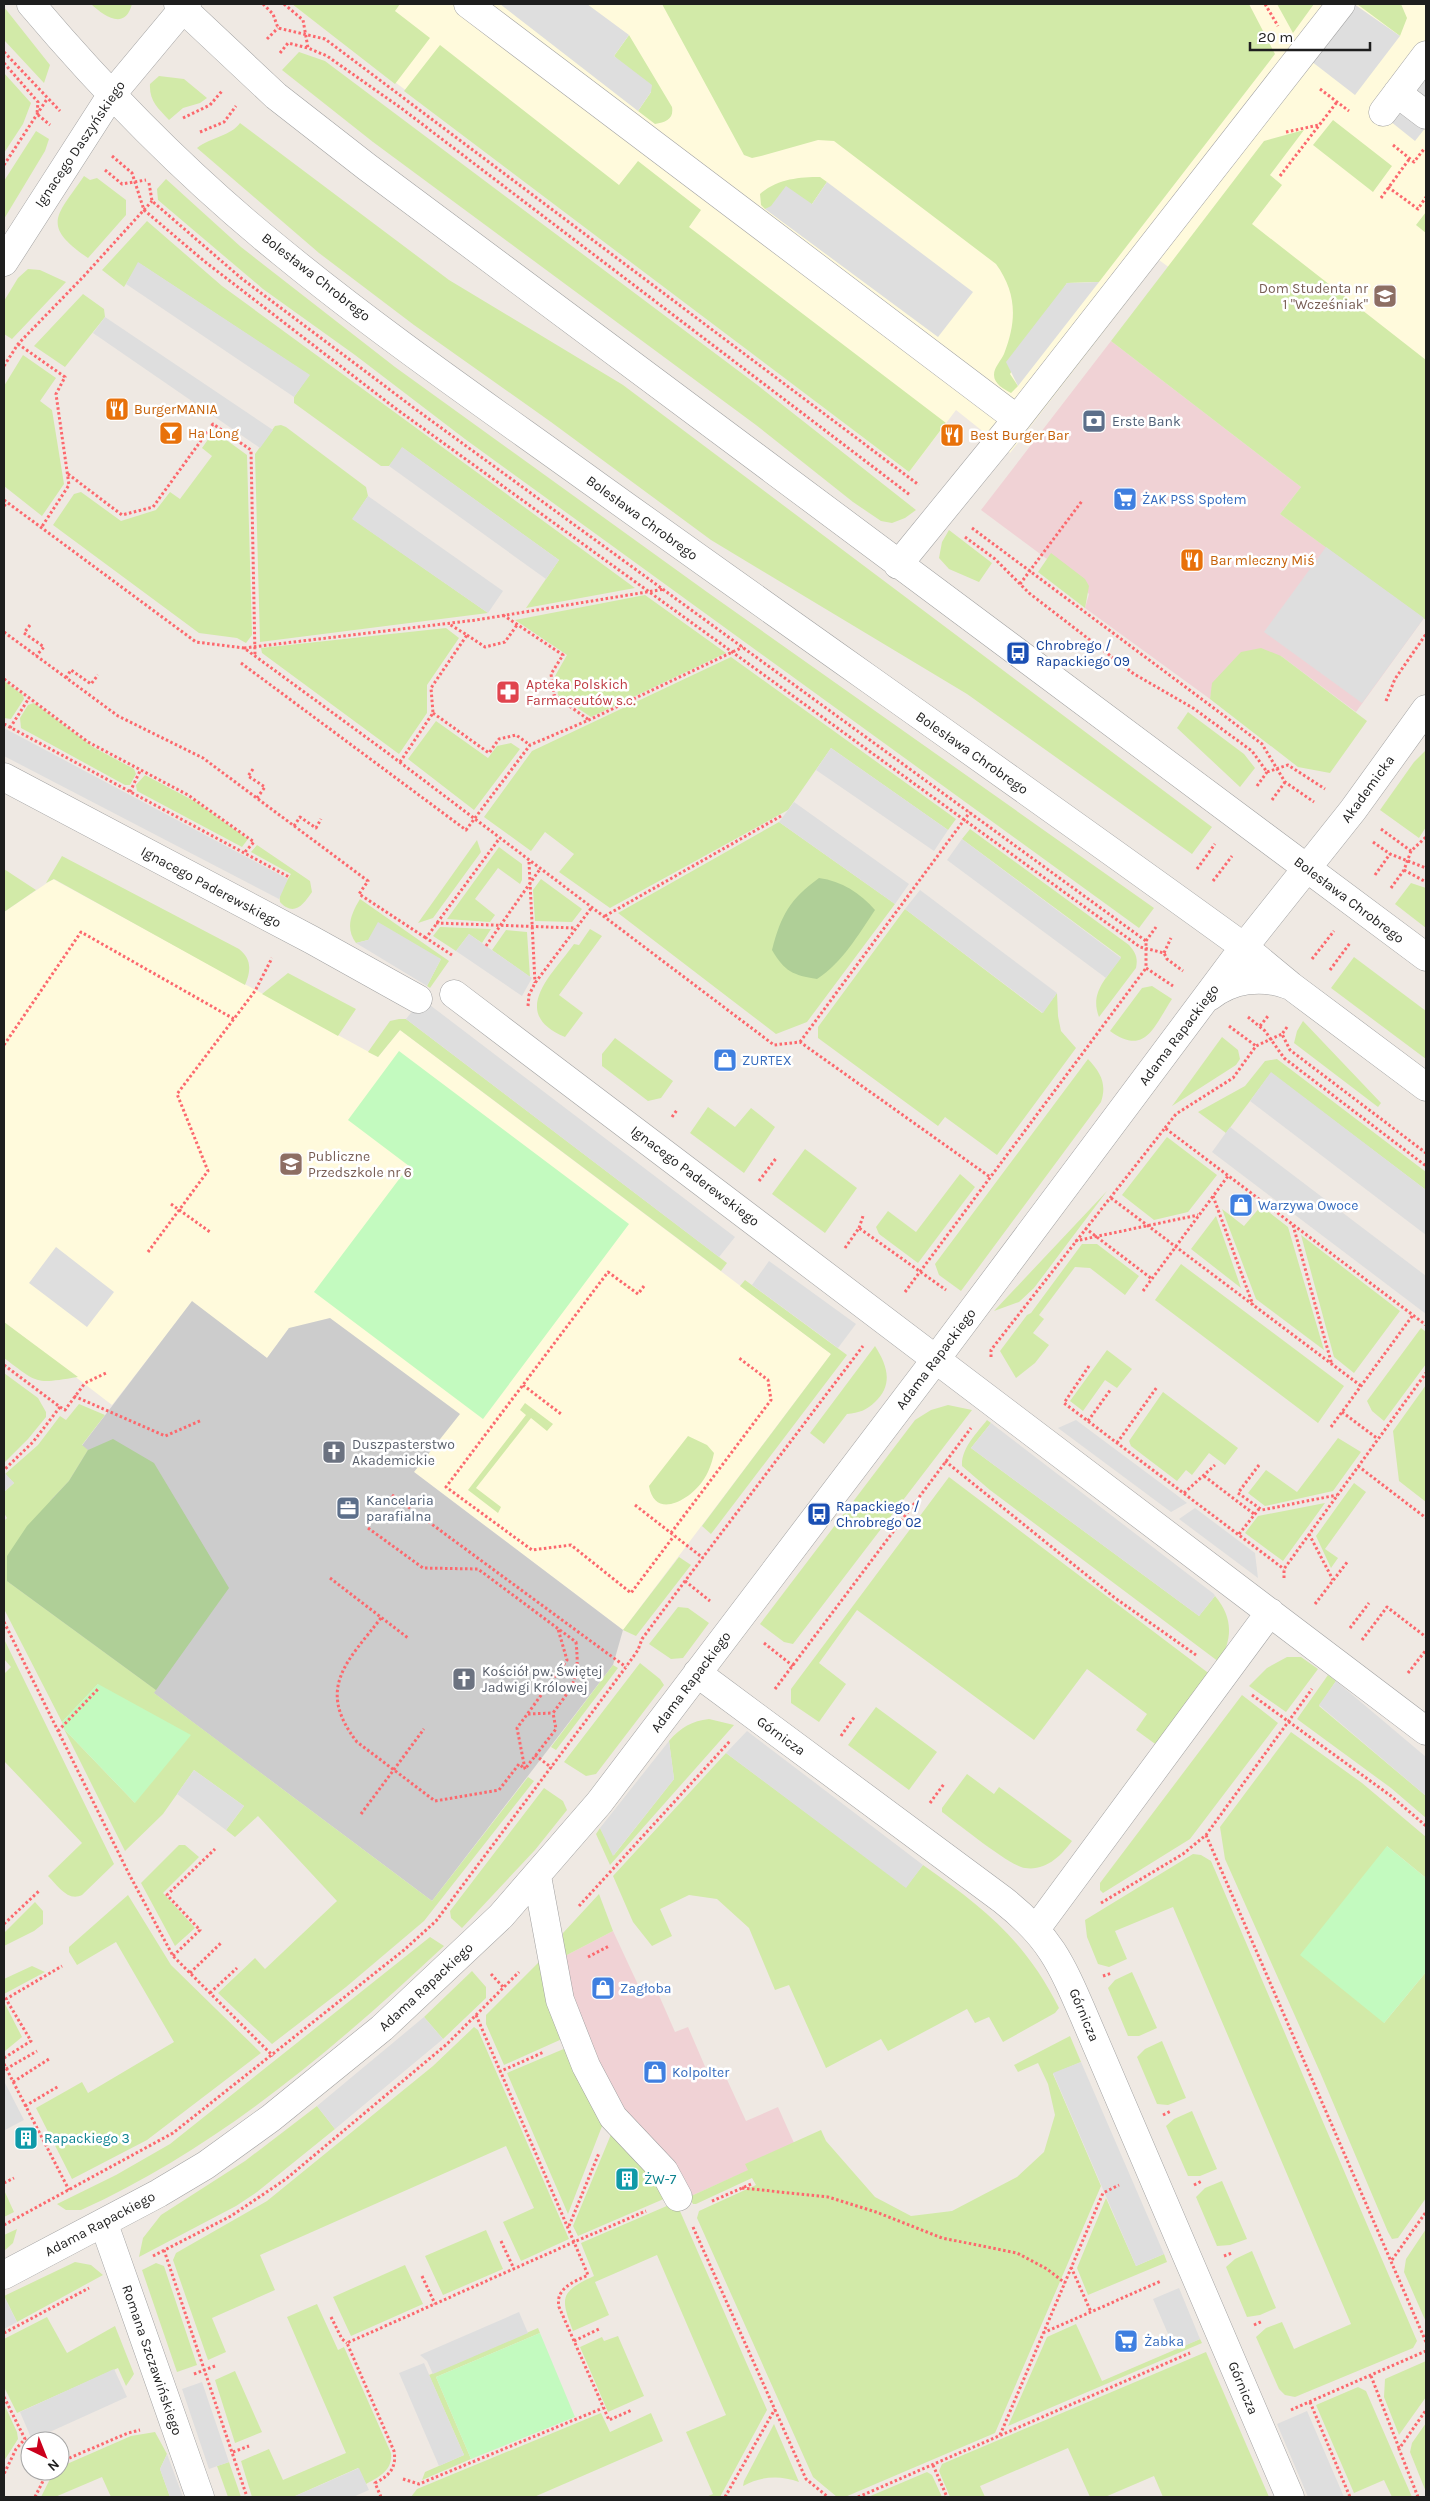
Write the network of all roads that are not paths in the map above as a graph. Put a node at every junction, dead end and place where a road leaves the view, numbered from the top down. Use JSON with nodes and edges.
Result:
{"nodes":[{"id":1,"x":31,"y":4,"type":"edge"},
{"id":2,"x":468,"y":4,"type":"edge"},
{"id":3,"x":1341,"y":4,"type":"edge"},
{"id":4,"x":182,"y":5,"type":"edge"},
{"id":5,"x":1426,"y":55,"type":"edge"},
{"id":6,"x":112,"y":94,"type":"junction"},
{"id":7,"x":1426,"y":115,"type":"edge"},
{"id":8,"x":4,"y":262,"type":"edge"},
{"id":9,"x":1017,"y":420,"type":"junction"},
{"id":10,"x":898,"y":565,"type":"junction"},
{"id":11,"x":1426,"y":709,"type":"edge"},
{"id":12,"x":4,"y":777,"type":"edge"},
{"id":13,"x":1308,"y":869,"type":"junction"},
{"id":14,"x":1244,"y":948,"type":"junction"},
{"id":15,"x":1426,"y":958,"type":"edge"},
{"id":16,"x":1291,"y":986,"type":"junction"},
{"id":17,"x":454,"y":994,"type":"dead end"},
{"id":18,"x":1209,"y":996,"type":"junction"},
{"id":19,"x":418,"y":999,"type":"dead end"},
{"id":20,"x":1426,"y":1087,"type":"edge"},
{"id":21,"x":936,"y":1359,"type":"junction"},
{"id":22,"x":1270,"y":1612,"type":"junction"},
{"id":23,"x":697,"y":1673,"type":"junction"},
{"id":24,"x":1426,"y":1731,"type":"edge"},
{"id":25,"x":537,"y":1876,"type":"junction"},
{"id":26,"x":1036,"y":1929,"type":"junction"},
{"id":27,"x":682,"y":2205,"type":"road end"},
{"id":28,"x":104,"y":2224,"type":"junction"},
{"id":29,"x":4,"y":2275,"type":"edge"},
{"id":30,"x":200,"y":2497,"type":"edge"},
{"id":31,"x":1290,"y":2497,"type":"edge"}],
"edges":[{"from":1,"to":6,"type":"street","name":"Bolesława Chrobrego"},
{"from":2,"to":9,"type":"street"},
{"from":3,"to":9,"type":"street"},
{"from":4,"to":6,"type":"street","name":"Ignacego Daszyńskiego"},
{"from":4,"to":10,"type":"street","name":"Bolesława Chrobrego"},
{"from":5,"to":7,"type":"street"},
{"from":6,"to":8,"type":"street","name":"Ignacego Daszyńskiego"},
{"from":6,"to":14,"type":"street","name":"Bolesława Chrobrego"},
{"from":9,"to":10,"type":"street"},
{"from":10,"to":13,"type":"street","name":"Bolesława Chrobrego"},
{"from":11,"to":13,"type":"street","name":"Akademicka"},
{"from":12,"to":19,"type":"street","name":"Ignacego Paderewskiego"},
{"from":13,"to":14,"type":"street","name":"Akademicka"},
{"from":13,"to":15,"type":"street","name":"Bolesława Chrobrego"},
{"from":14,"to":16,"type":"street","name":"Bolesława Chrobrego"},
{"from":14,"to":18,"type":"street","name":"Adama Rapackiego"},
{"from":16,"to":18,"type":"street","name":"Bolesława Chrobrego"},
{"from":16,"to":20,"type":"street","name":"Bolesława Chrobrego"},
{"from":17,"to":21,"type":"street","name":"Ignacego Paderewskiego"},
{"from":18,"to":21,"type":"street","name":"Adama Rapackiego"},
{"from":21,"to":22,"type":"street","name":"Ignacego Paderewskiego"},
{"from":21,"to":23,"type":"street","name":"Adama Rapackiego"},
{"from":22,"to":24,"type":"street","name":"Ignacego Paderewskiego"},
{"from":22,"to":26,"type":"street"},
{"from":23,"to":25,"type":"street","name":"Adama Rapackiego"},
{"from":23,"to":26,"type":"street","name":"Górnicza"},
{"from":25,"to":27,"type":"street"},
{"from":25,"to":28,"type":"street","name":"Adama Rapackiego"},
{"from":26,"to":31,"type":"street","name":"Górnicza"},
{"from":28,"to":29,"type":"street","name":"Adama Rapackiego"},
{"from":28,"to":30,"type":"street","name":"Romana Szczawińskiego"}]}
